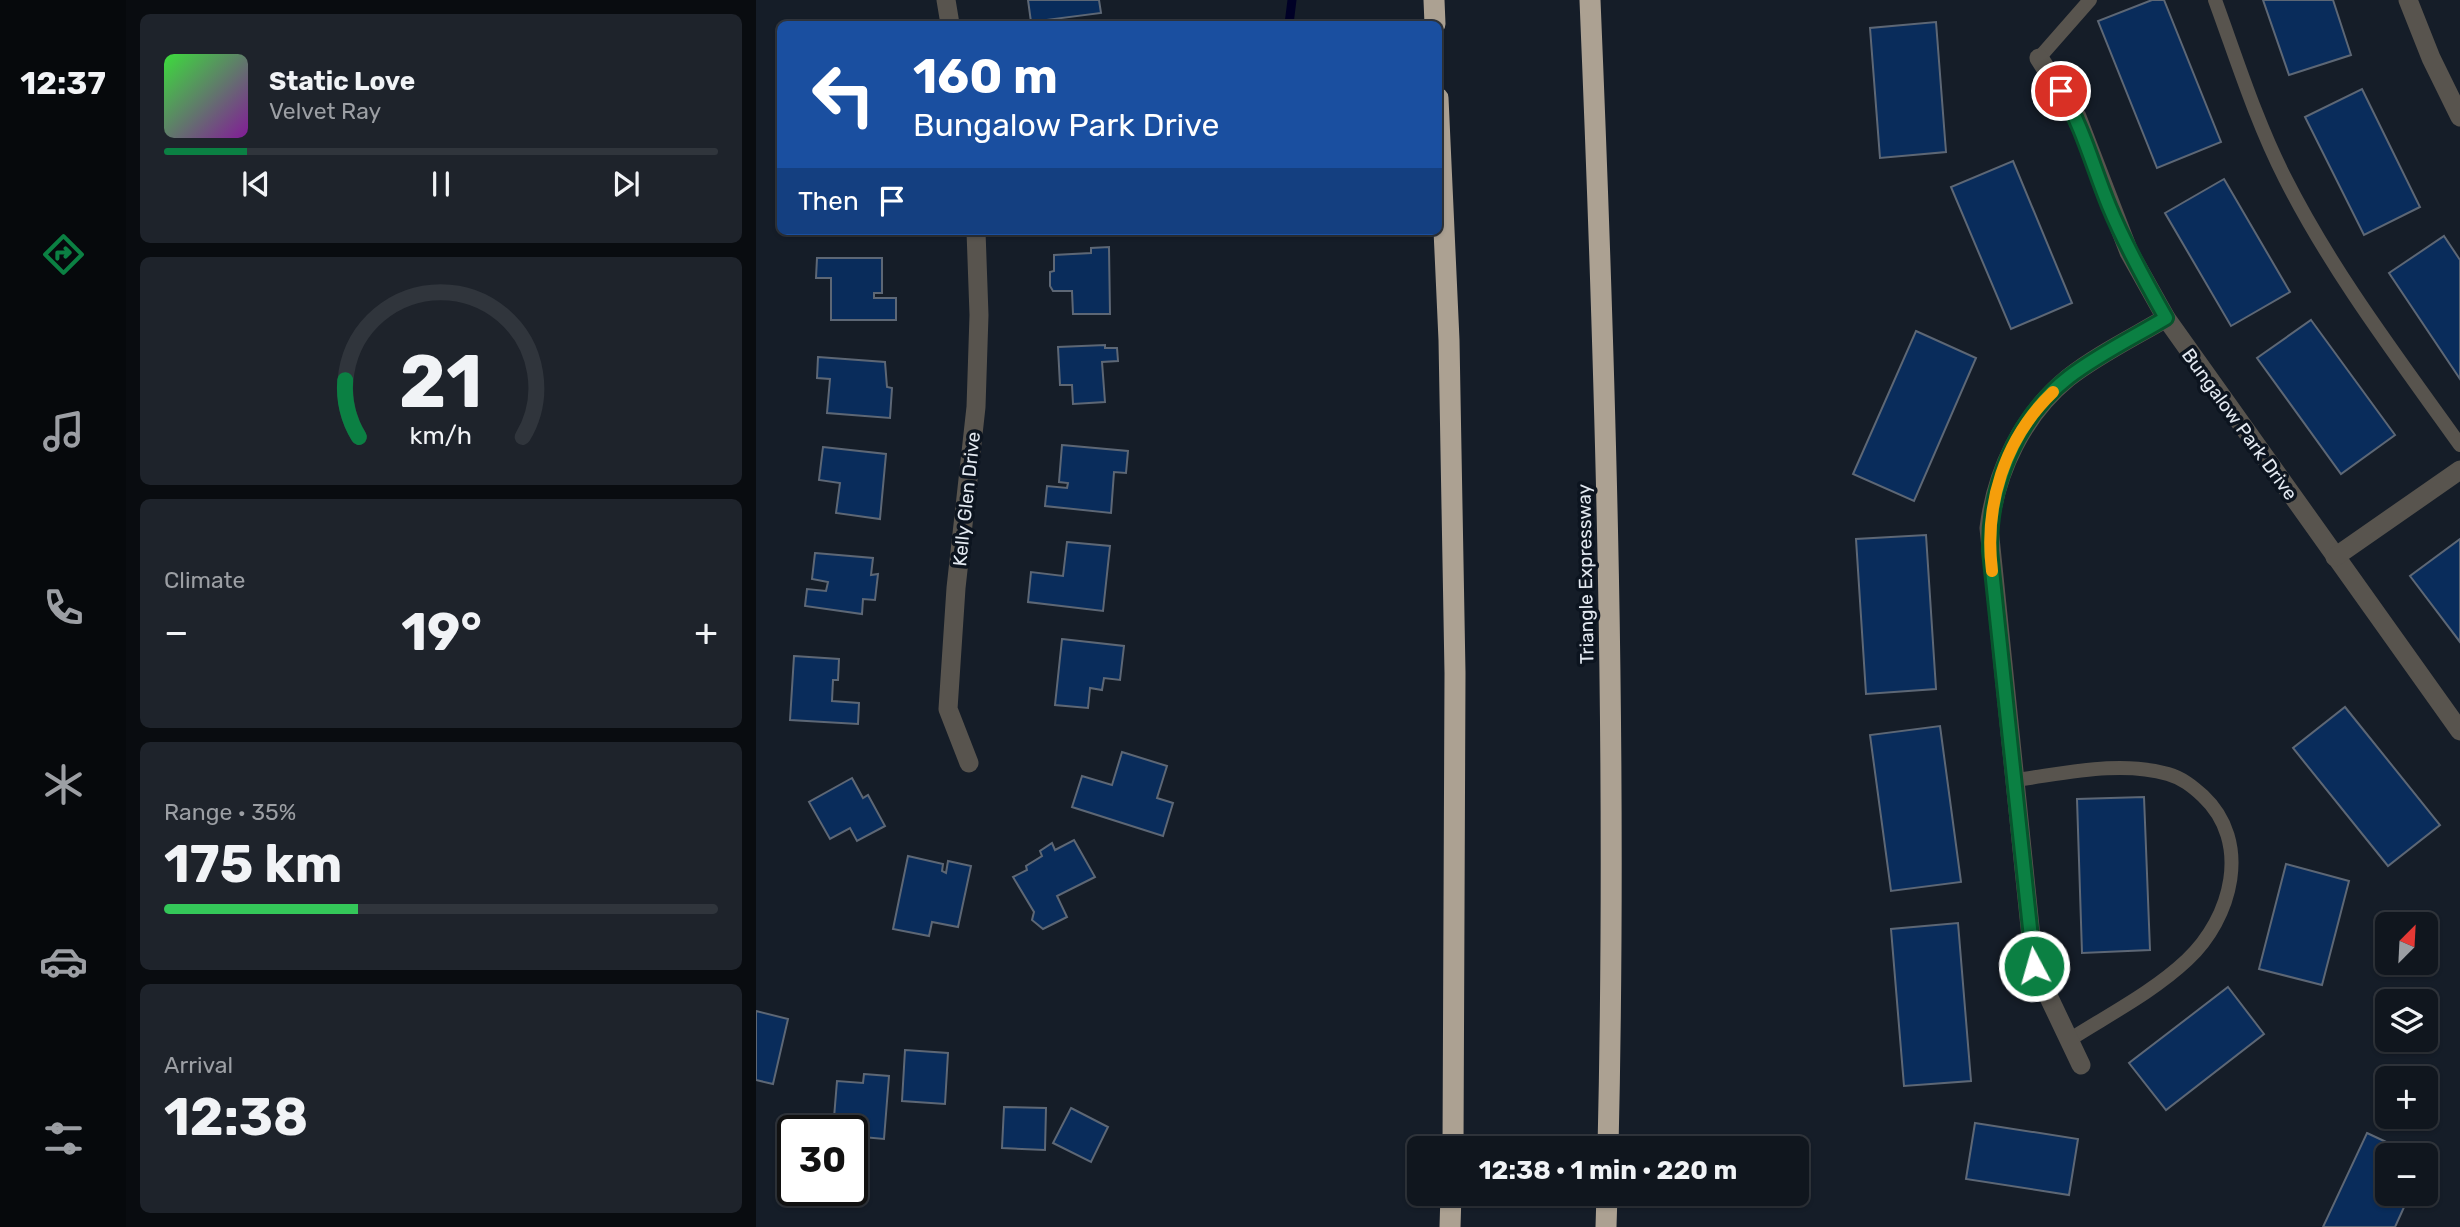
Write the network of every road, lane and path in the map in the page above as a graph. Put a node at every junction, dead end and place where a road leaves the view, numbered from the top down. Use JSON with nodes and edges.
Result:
{"nodes":[{"id":1,"x":946,"y":0,"type":"edge"},
{"id":2,"x":1434,"y":0,"type":"edge"},
{"id":3,"x":1590,"y":0,"type":"edge"},
{"id":4,"x":2090,"y":0,"type":"edge"},
{"id":5,"x":2215,"y":0,"type":"edge"},
{"id":6,"x":2409,"y":0,"type":"edge"},
{"id":7,"x":950,"y":21,"type":"edge"},
{"id":8,"x":1435,"y":21,"type":"edge"},
{"id":9,"x":2039,"y":58,"type":"joint"},
{"id":10,"x":2460,"y":117,"type":"edge"},
{"id":11,"x":1442,"y":186,"type":"edge"},
{"id":12,"x":976,"y":235,"type":"edge"},
{"id":13,"x":2166,"y":318,"type":"junction"},
{"id":14,"x":2460,"y":445,"type":"edge"},
{"id":15,"x":2460,"y":470,"type":"edge"},
{"id":16,"x":2335,"y":557,"type":"junction"},
{"id":17,"x":2460,"y":731,"type":"edge"},
{"id":18,"x":969,"y":763,"type":"dead end"},
{"id":19,"x":2015,"y":780,"type":"junction"},
{"id":20,"x":2069,"y":1040,"type":"junction"},
{"id":21,"x":2081,"y":1065,"type":"dead end"},
{"id":22,"x":1453,"y":1136,"type":"edge"},
{"id":23,"x":1608,"y":1136,"type":"edge"},
{"id":24,"x":1451,"y":1206,"type":"edge"},
{"id":25,"x":1607,"y":1206,"type":"edge"},
{"id":26,"x":1450,"y":1227,"type":"edge"},
{"id":27,"x":1606,"y":1227,"type":"edge"}],
"edges":[{"from":1,"to":7,"type":"street"},
{"from":2,"to":8,"type":"highway"},
{"from":3,"to":23,"type":"highway","name":"Triangle Expressway"},
{"from":4,"to":9,"type":"lane"},
{"from":5,"to":14,"type":"lane"},
{"from":6,"to":10,"type":"street"},
{"from":9,"to":13,"type":"street","name":"Bungalow Park Drive"},
{"from":11,"to":22,"type":"highway"},
{"from":12,"to":18,"type":"street","name":"Kelly Glen Drive"},
{"from":13,"to":16,"type":"street","name":"Bungalow Park Drive"},
{"from":13,"to":19,"type":"street"},
{"from":15,"to":16,"type":"street"},
{"from":16,"to":17,"type":"street","name":"Bungalow Park Drive"},
{"from":19,"to":20,"type":"street"},
{"from":19,"to":20,"type":"lane"},
{"from":20,"to":21,"type":"street"},
{"from":24,"to":26,"type":"highway"},
{"from":25,"to":27,"type":"highway"}]}
